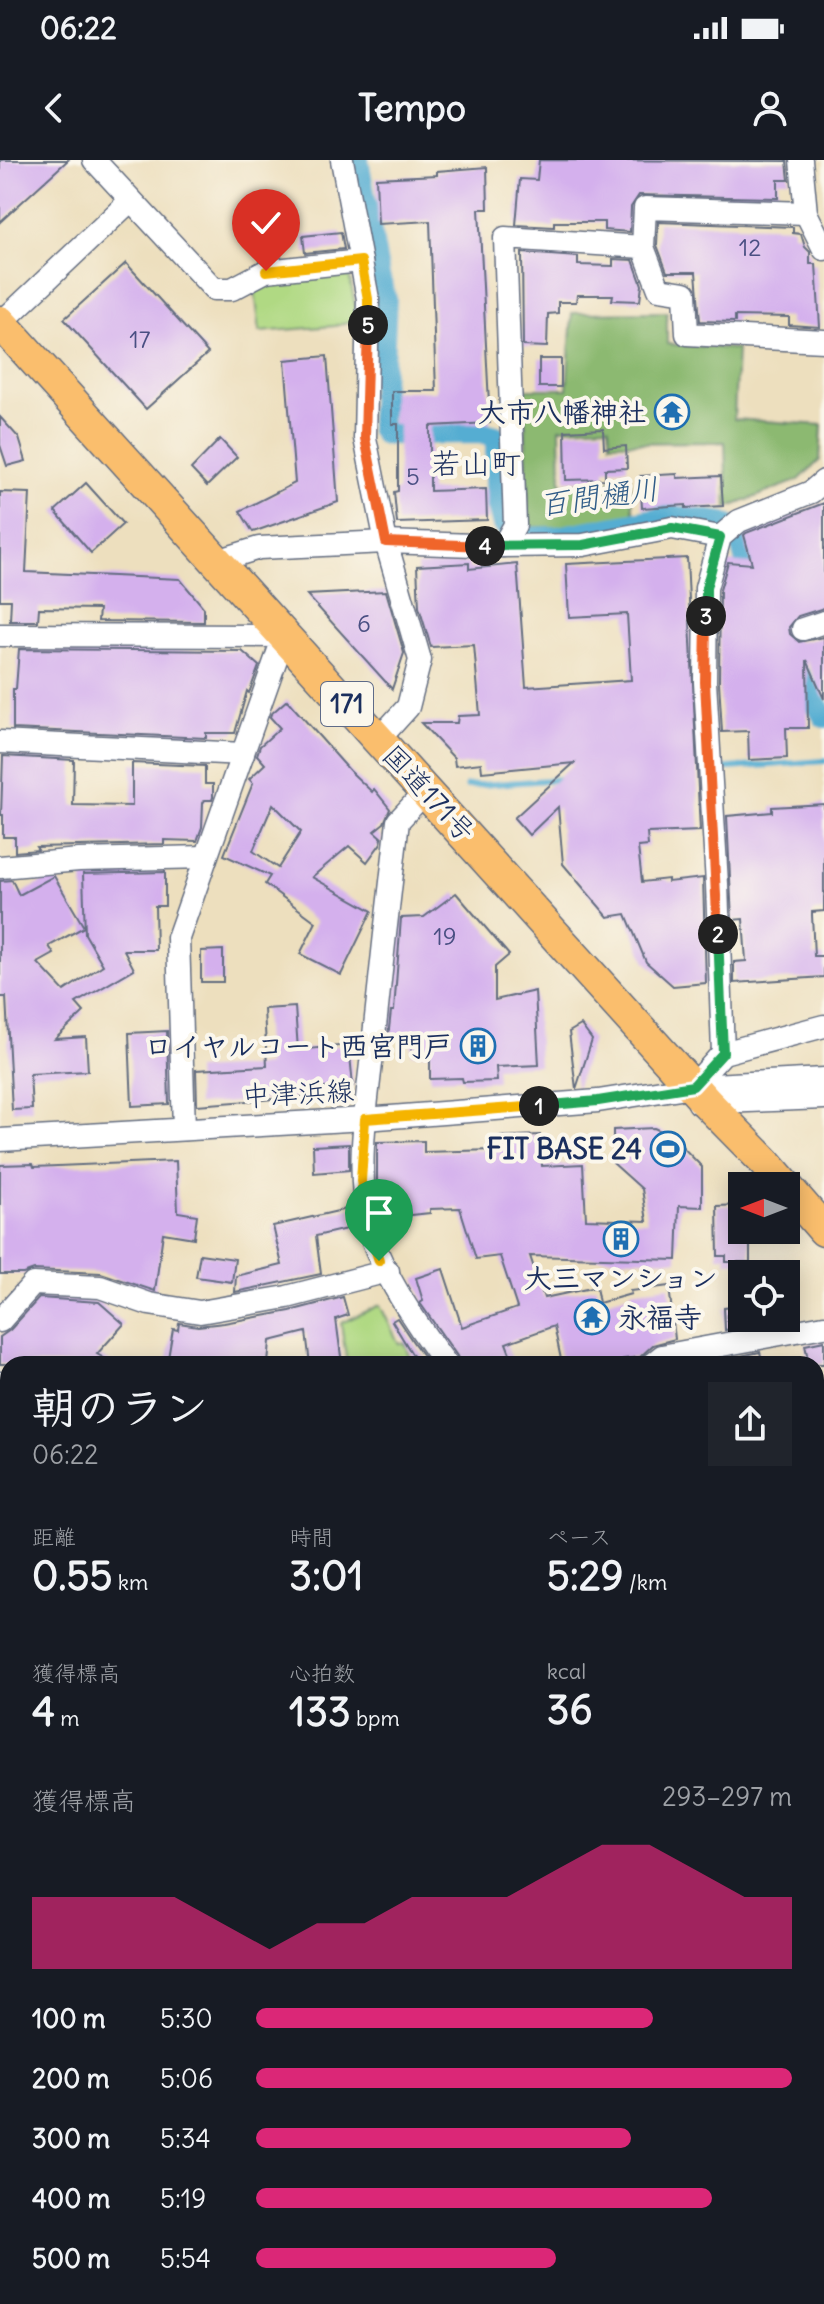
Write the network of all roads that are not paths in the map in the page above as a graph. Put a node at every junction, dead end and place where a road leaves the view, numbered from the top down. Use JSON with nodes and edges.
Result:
{"nodes":[{"id":1,"x":94,"y":160,"type":"edge"},
{"id":2,"x":342,"y":160,"type":"edge"},
{"id":3,"x":801,"y":160,"type":"edge"},
{"id":4,"x":131,"y":200,"type":"junction"},
{"id":5,"x":806,"y":213,"type":"junction"},
{"id":6,"x":643,"y":247,"type":"junction"},
{"id":7,"x":824,"y":249,"type":"edge"},
{"id":8,"x":361,"y":261,"type":"junction"},
{"id":9,"x":0,"y":323,"type":"edge"},
{"id":10,"x":824,"y":341,"type":"edge"},
{"id":11,"x":824,"y":481,"type":"edge"},
{"id":12,"x":726,"y":531,"type":"junction"},
{"id":13,"x":509,"y":535,"type":"junction"},
{"id":14,"x":386,"y":542,"type":"junction"},
{"id":15,"x":217,"y":561,"type":"junction"},
{"id":16,"x":0,"y":635,"type":"edge"},
{"id":17,"x":284,"y":636,"type":"junction"},
{"id":18,"x":379,"y":739,"type":"junction"},
{"id":19,"x":0,"y":742,"type":"edge"},
{"id":20,"x":243,"y":754,"type":"junction"},
{"id":21,"x":427,"y":790,"type":"junction"},
{"id":22,"x":206,"y":857,"type":"junction"},
{"id":23,"x":0,"y":867,"type":"edge"},
{"id":24,"x":824,"y":1026,"type":"edge"},
{"id":25,"x":759,"y":1044,"type":"junction"},
{"id":26,"x":723,"y":1053,"type":"junction"},
{"id":27,"x":824,"y":1079,"type":"edge"},
{"id":28,"x":788,"y":1081,"type":"junction"},
{"id":29,"x":700,"y":1094,"type":"junction"},
{"id":30,"x":824,"y":1098,"type":"edge"},
{"id":31,"x":365,"y":1119,"type":"junction"},
{"id":32,"x":184,"y":1129,"type":"junction"},
{"id":33,"x":0,"y":1140,"type":"edge"},
{"id":34,"x":824,"y":1230,"type":"edge"},
{"id":35,"x":388,"y":1271,"type":"junction"},
{"id":36,"x":0,"y":1321,"type":"edge"},
{"id":37,"x":824,"y":1326,"type":"edge"},
{"id":38,"x":726,"y":1354,"type":"edge"},
{"id":39,"x":440,"y":1356,"type":"edge"},
{"id":40,"x":662,"y":1356,"type":"edge"}],
"edges":[{"from":1,"to":4,"type":"street"},
{"from":2,"to":8,"type":"street"},
{"from":3,"to":5,"type":"street"},
{"from":4,"to":8,"type":"street"},
{"from":4,"to":9,"type":"street"},
{"from":5,"to":6,"type":"street"},
{"from":5,"to":7,"type":"street"},
{"from":6,"to":10,"type":"street"},
{"from":6,"to":13,"type":"street"},
{"from":8,"to":14,"type":"street"},
{"from":9,"to":15,"type":"highway","name":"国道171号","number":"171"},
{"from":11,"to":12,"type":"street"},
{"from":12,"to":13,"type":"street"},
{"from":12,"to":26,"type":"street"},
{"from":13,"to":14,"type":"street"},
{"from":14,"to":15,"type":"street"},
{"from":14,"to":18,"type":"street"},
{"from":15,"to":17,"type":"highway","name":"国道171号","number":"171"},
{"from":16,"to":17,"type":"street"},
{"from":17,"to":18,"type":"highway","name":"国道171号","number":"171"},
{"from":17,"to":20,"type":"street"},
{"from":18,"to":21,"type":"highway","name":"国道171号","number":"171"},
{"from":19,"to":20,"type":"street"},
{"from":20,"to":22,"type":"street"},
{"from":21,"to":29,"type":"highway","name":"国道171号","number":"171"},
{"from":21,"to":31,"type":"street"},
{"from":22,"to":23,"type":"street"},
{"from":22,"to":32,"type":"street"},
{"from":24,"to":25,"type":"street"},
{"from":25,"to":26,"type":"street"},
{"from":25,"to":28,"type":"street"},
{"from":26,"to":29,"type":"street"},
{"from":27,"to":28,"type":"street","name":"中津浜線"},
{"from":28,"to":29,"type":"street","name":"中津浜線"},
{"from":29,"to":30,"type":"street","name":"中津浜線"},
{"from":29,"to":31,"type":"street","name":"中津浜線"},
{"from":29,"to":34,"type":"highway","name":"国道171号","number":"171"},
{"from":31,"to":32,"type":"street","name":"中津浜線"},
{"from":31,"to":35,"type":"street"},
{"from":32,"to":33,"type":"street","name":"中津浜線"},
{"from":35,"to":36,"type":"street"},
{"from":35,"to":39,"type":"street"},
{"from":37,"to":38,"type":"street"},
{"from":38,"to":40,"type":"street"}]}
